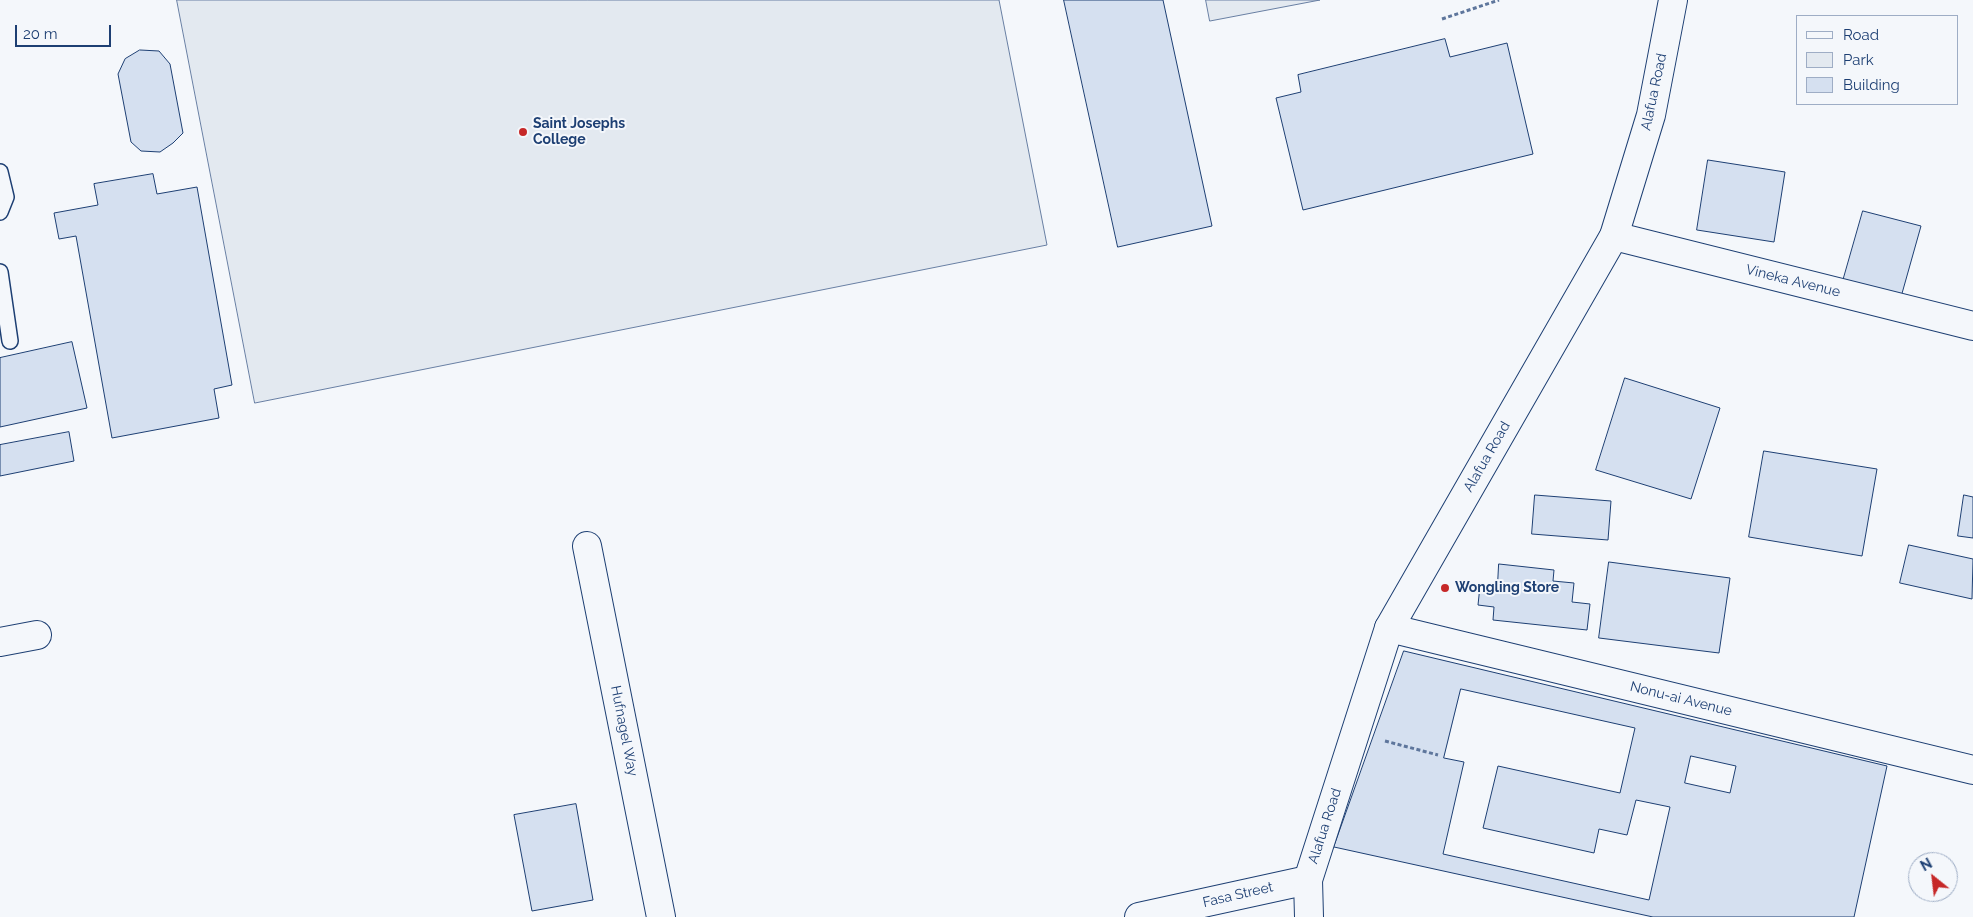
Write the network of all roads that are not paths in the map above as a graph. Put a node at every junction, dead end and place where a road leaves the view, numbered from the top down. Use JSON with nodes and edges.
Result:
{"nodes":[{"id":1,"x":1673,"y":0,"type":"edge"},
{"id":2,"x":0,"y":172,"type":"edge"},
{"id":3,"x":0,"y":212,"type":"edge"},
{"id":4,"x":1614,"y":236,"type":"junction"},
{"id":5,"x":0,"y":272,"type":"edge"},
{"id":6,"x":1973,"y":326,"type":"edge"},
{"id":7,"x":10,"y":341,"type":"dead end"},
{"id":8,"x":587,"y":546,"type":"dead end"},
{"id":9,"x":1390,"y":628,"type":"junction"},
{"id":10,"x":37,"y":635,"type":"dead end"},
{"id":11,"x":0,"y":642,"type":"edge"},
{"id":12,"x":1973,"y":770,"type":"edge"},
{"id":13,"x":1308,"y":880,"type":"junction"},
{"id":14,"x":660,"y":917,"type":"edge"},
{"id":15,"x":1140,"y":917,"type":"edge"},
{"id":16,"x":1309,"y":917,"type":"edge"}],
"edges":[{"from":1,"to":4,"type":"street","name":"Alafua Road"},
{"from":2,"to":3,"type":"lane"},
{"from":4,"to":6,"type":"street","name":"Vineka Avenue"},
{"from":4,"to":9,"type":"street","name":"Alafua Road"},
{"from":5,"to":7,"type":"lane"},
{"from":8,"to":14,"type":"street","name":"Hufnagel Way"},
{"from":9,"to":12,"type":"street","name":"Nonu-ai Avenue"},
{"from":9,"to":13,"type":"street","name":"Alafua Road"},
{"from":10,"to":11,"type":"street"},
{"from":13,"to":15,"type":"street","name":"Fasa Street"},
{"from":13,"to":16,"type":"street","name":"Alafua Road"}]}
